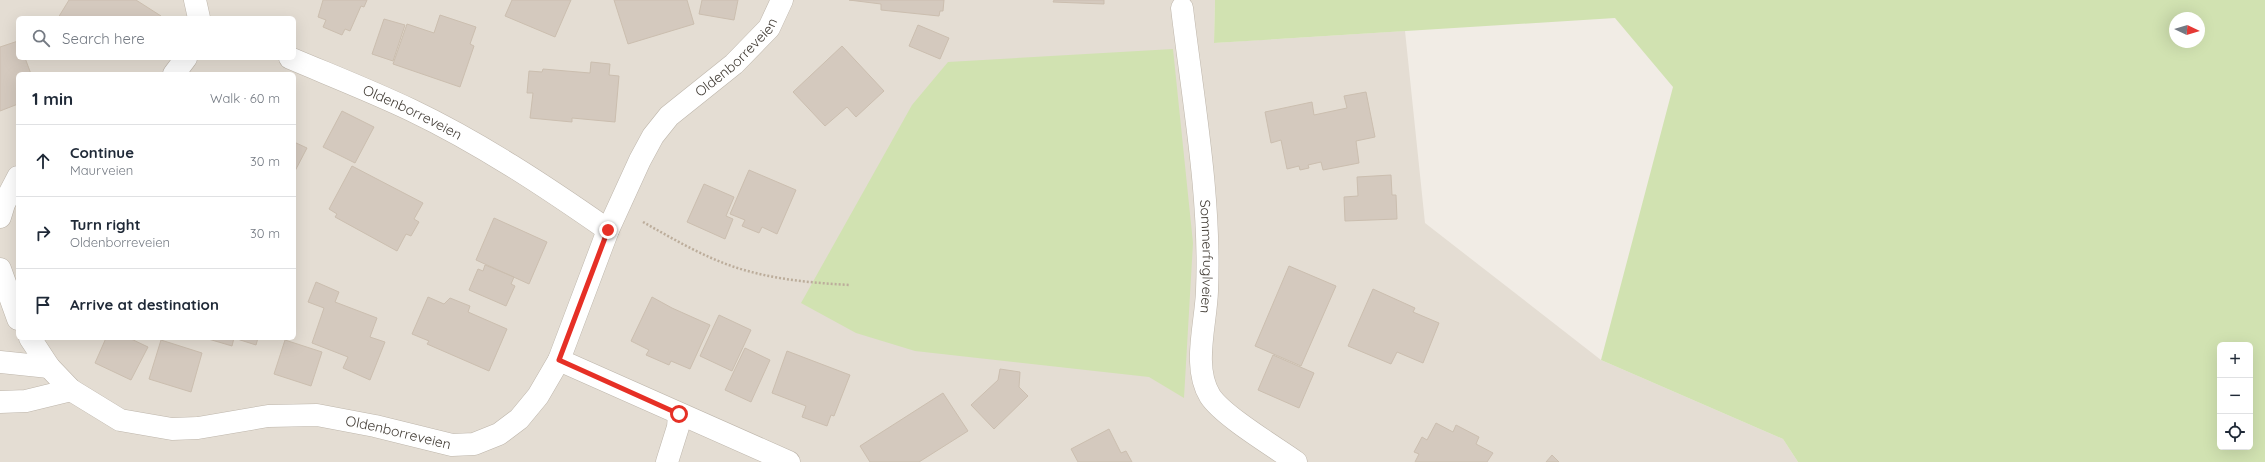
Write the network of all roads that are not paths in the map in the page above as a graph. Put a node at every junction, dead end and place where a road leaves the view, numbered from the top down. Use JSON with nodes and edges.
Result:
{"nodes":[{"id":1,"x":195,"y":0,"type":"edge"},
{"id":2,"x":782,"y":0,"type":"edge"},
{"id":3,"x":1182,"y":8,"type":"dead end"},
{"id":4,"x":199,"y":16,"type":"edge"},
{"id":5,"x":184,"y":60,"type":"edge"},
{"id":6,"x":295,"y":60,"type":"edge"},
{"id":7,"x":176,"y":72,"type":"edge"},
{"id":8,"x":16,"y":181,"type":"edge"},
{"id":9,"x":0,"y":217,"type":"edge"},
{"id":10,"x":608,"y":230,"type":"junction"},
{"id":11,"x":0,"y":269,"type":"edge"},
{"id":12,"x":16,"y":313,"type":"edge"},
{"id":13,"x":31,"y":340,"type":"edge"},
{"id":14,"x":559,"y":360,"type":"junction"},
{"id":15,"x":0,"y":362,"type":"edge"},
{"id":16,"x":49,"y":367,"type":"junction"},
{"id":17,"x":71,"y":390,"type":"junction"},
{"id":18,"x":0,"y":402,"type":"edge"},
{"id":19,"x":679,"y":414,"type":"junction"},
{"id":20,"x":667,"y":462,"type":"edge"},
{"id":21,"x":789,"y":462,"type":"edge"},
{"id":22,"x":1296,"y":462,"type":"edge"}],
"edges":[{"from":1,"to":4,"type":"street"},
{"from":2,"to":10,"type":"street","name":"Oldenborreveien"},
{"from":3,"to":22,"type":"street","name":"Sommerfuglveien"},
{"from":5,"to":7,"type":"street"},
{"from":6,"to":10,"type":"street","name":"Oldenborreveien"},
{"from":8,"to":9,"type":"street"},
{"from":10,"to":14,"type":"street","name":"Oldenborreveien"},
{"from":11,"to":12,"type":"street"},
{"from":13,"to":16,"type":"street","name":"Oldenborreveien"},
{"from":14,"to":17,"type":"street","name":"Oldenborreveien"},
{"from":14,"to":19,"type":"street"},
{"from":15,"to":16,"type":"street"},
{"from":16,"to":17,"type":"street","name":"Oldenborreveien"},
{"from":17,"to":18,"type":"street"},
{"from":19,"to":20,"type":"street"},
{"from":19,"to":21,"type":"street"}]}
